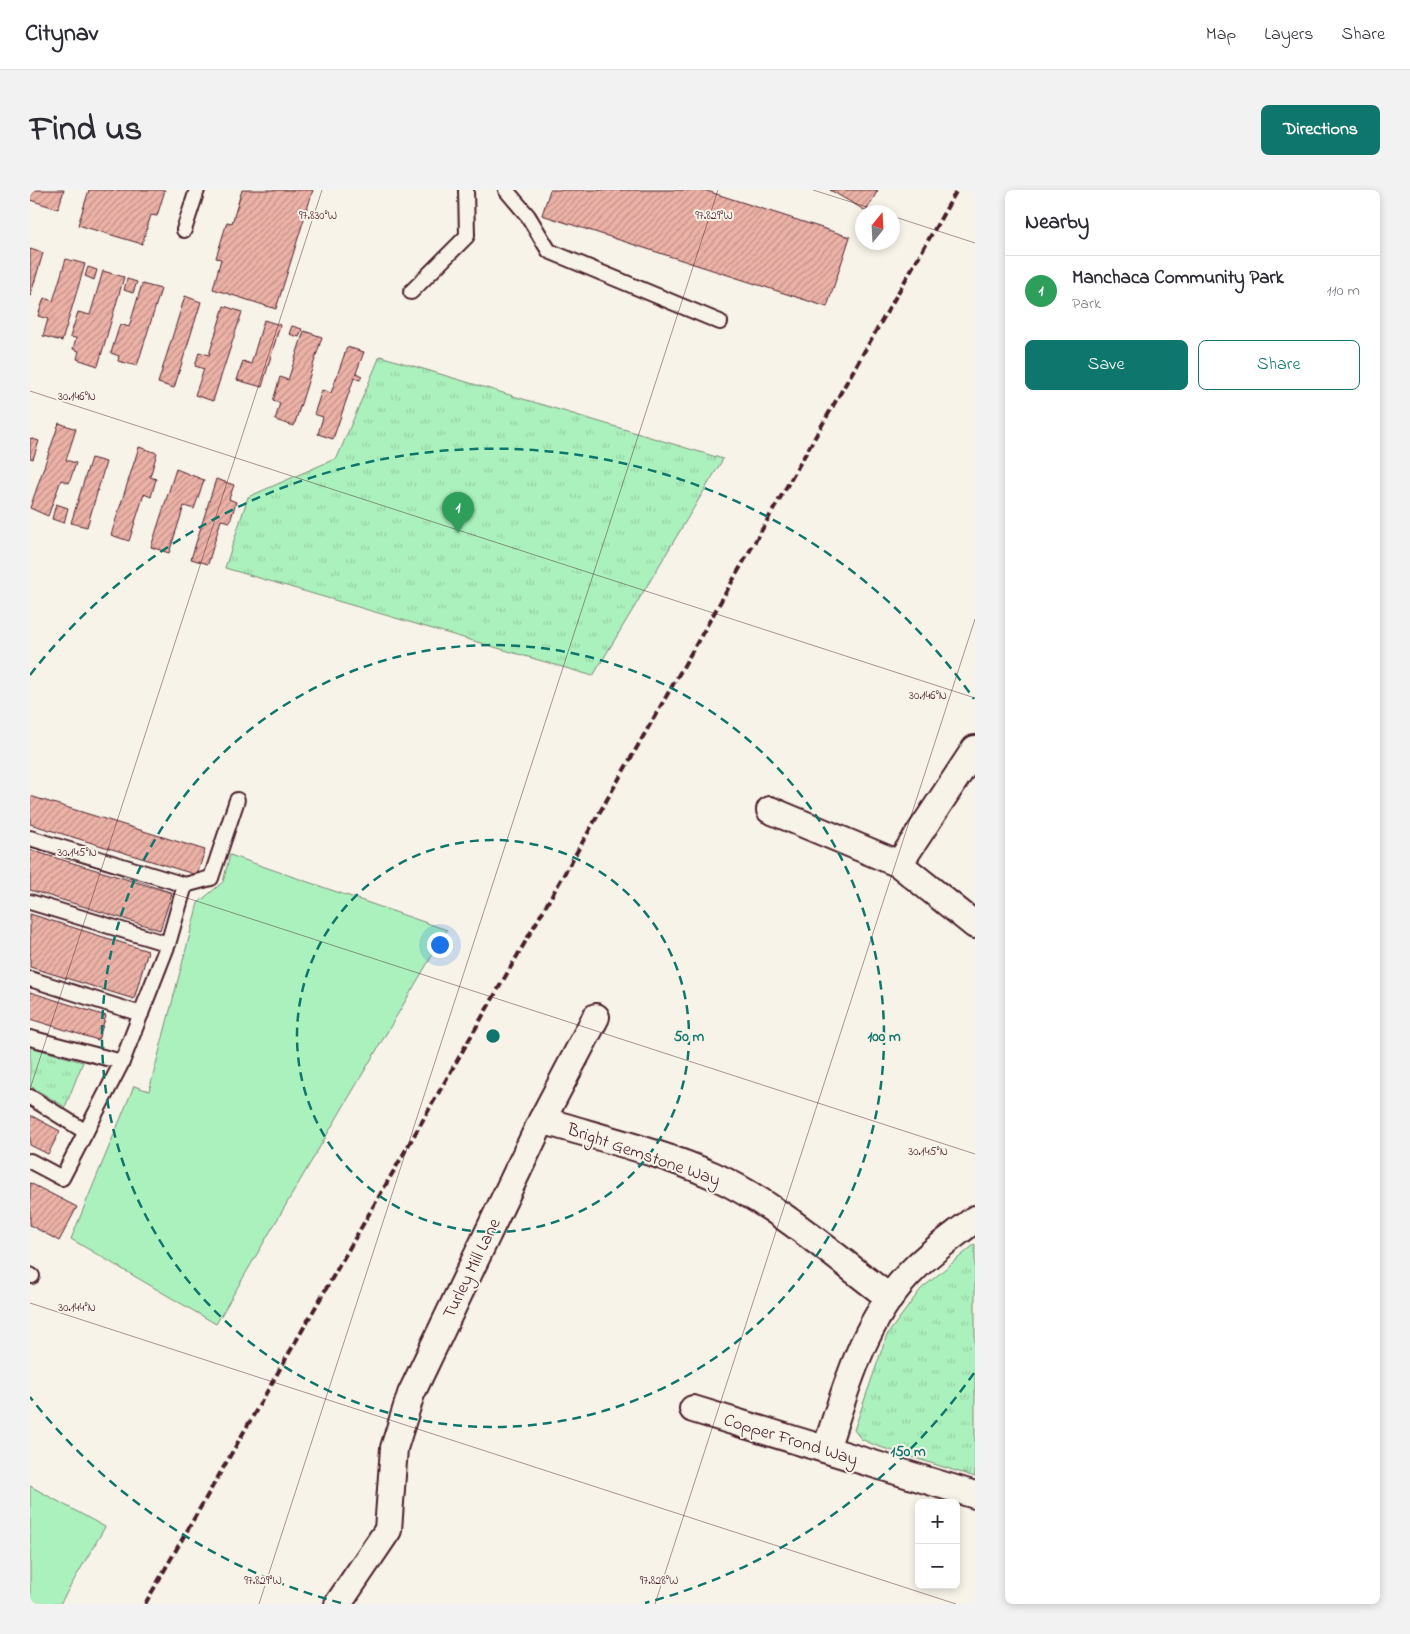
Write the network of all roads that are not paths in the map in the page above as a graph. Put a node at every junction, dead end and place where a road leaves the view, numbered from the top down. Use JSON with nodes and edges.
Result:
{"nodes":[{"id":1,"x":197,"y":190,"type":"edge"},
{"id":2,"x":466,"y":190,"type":"edge"},
{"id":3,"x":506,"y":190,"type":"edge"},
{"id":4,"x":184,"y":230,"type":"dead end"},
{"id":5,"x":411,"y":292,"type":"dead end"},
{"id":6,"x":720,"y":322,"type":"dead end"},
{"id":7,"x":975,"y":749,"type":"edge"},
{"id":8,"x":237,"y":800,"type":"dead end"},
{"id":9,"x":770,"y":810,"type":"dead end"},
{"id":10,"x":30,"y":838,"type":"edge"},
{"id":11,"x":899,"y":864,"type":"junction"},
{"id":12,"x":185,"y":885,"type":"junction"},
{"id":13,"x":30,"y":902,"type":"edge"},
{"id":14,"x":975,"y":925,"type":"edge"},
{"id":15,"x":168,"y":944,"type":"junction"},
{"id":16,"x":30,"y":980,"type":"edge"},
{"id":17,"x":141,"y":1014,"type":"junction"},
{"id":18,"x":596,"y":1017,"type":"dead end"},
{"id":19,"x":30,"y":1038,"type":"edge"},
{"id":20,"x":122,"y":1062,"type":"junction"},
{"id":21,"x":30,"y":1097,"type":"edge"},
{"id":22,"x":542,"y":1120,"type":"junction"},
{"id":23,"x":86,"y":1132,"type":"junction"},
{"id":24,"x":30,"y":1161,"type":"edge"},
{"id":25,"x":975,"y":1219,"type":"edge"},
{"id":26,"x":890,"y":1298,"type":"junction"},
{"id":27,"x":693,"y":1409,"type":"dead end"},
{"id":28,"x":826,"y":1449,"type":"junction"},
{"id":29,"x":975,"y":1495,"type":"edge"},
{"id":30,"x":338,"y":1604,"type":"edge"}],
"edges":[{"from":1,"to":4,"type":"lane"},
{"from":2,"to":5,"type":"lane"},
{"from":3,"to":6,"type":"lane"},
{"from":7,"to":11,"type":"street"},
{"from":8,"to":12,"type":"lane"},
{"from":9,"to":11,"type":"street"},
{"from":10,"to":12,"type":"lane"},
{"from":11,"to":14,"type":"street"},
{"from":12,"to":15,"type":"lane"},
{"from":13,"to":15,"type":"lane"},
{"from":15,"to":17,"type":"lane"},
{"from":16,"to":17,"type":"lane"},
{"from":17,"to":20,"type":"lane"},
{"from":18,"to":22,"type":"street","name":"Turley Mill Lane"},
{"from":19,"to":20,"type":"lane"},
{"from":20,"to":23,"type":"lane"},
{"from":21,"to":23,"type":"lane"},
{"from":22,"to":26,"type":"street","name":"Bright Gemstone Way"},
{"from":22,"to":30,"type":"street","name":"Turley Mill Lane"},
{"from":23,"to":24,"type":"lane"},
{"from":25,"to":26,"type":"street"},
{"from":26,"to":28,"type":"street"},
{"from":27,"to":28,"type":"street","name":"Copper Frond Way"},
{"from":28,"to":29,"type":"street","name":"Copper Frond Way"}]}
